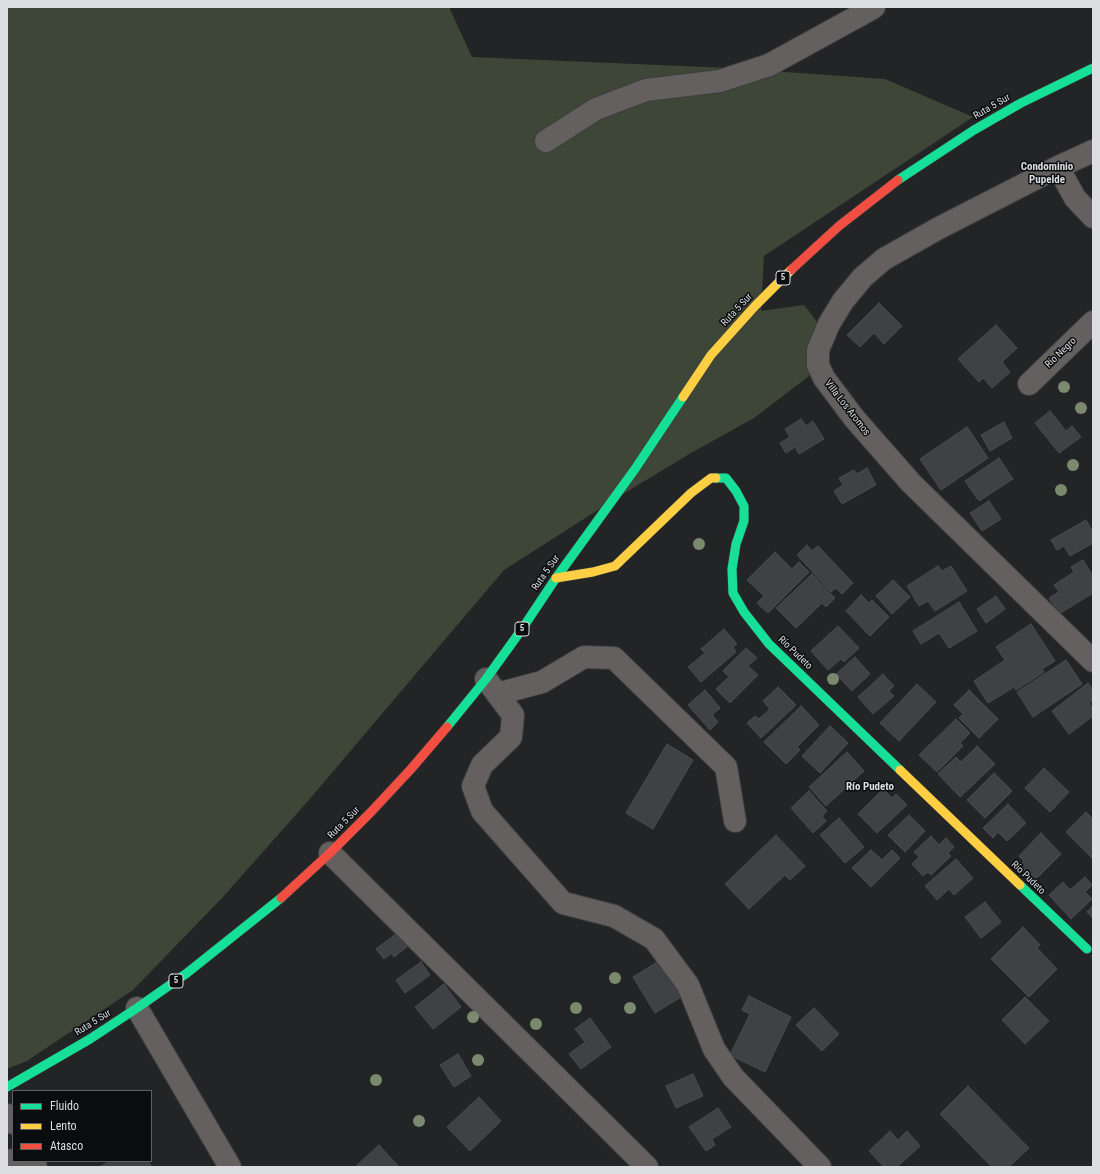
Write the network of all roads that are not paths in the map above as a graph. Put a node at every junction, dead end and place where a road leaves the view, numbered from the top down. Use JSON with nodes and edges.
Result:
{"nodes":[{"id":1,"x":874,"y":7,"type":"edge"},
{"id":2,"x":1093,"y":68,"type":"edge"},
{"id":3,"x":546,"y":141,"type":"dead end"},
{"id":4,"x":1093,"y":151,"type":"edge"},
{"id":5,"x":1058,"y":167,"type":"junction"},
{"id":6,"x":1093,"y":217,"type":"edge"},
{"id":7,"x":1093,"y":322,"type":"edge"},
{"id":8,"x":1029,"y":384,"type":"dead end"},
{"id":9,"x":556,"y":578,"type":"junction"},
{"id":10,"x":1093,"y":661,"type":"edge"},
{"id":11,"x":491,"y":687,"type":"junction"},
{"id":12,"x":736,"y":821,"type":"dead end"},
{"id":13,"x":330,"y":853,"type":"junction"},
{"id":14,"x":1087,"y":949,"type":"dead end"},
{"id":15,"x":137,"y":1008,"type":"junction"},
{"id":16,"x":7,"y":1087,"type":"edge"},
{"id":17,"x":230,"y":1167,"type":"edge"},
{"id":18,"x":647,"y":1167,"type":"edge"},
{"id":19,"x":820,"y":1167,"type":"edge"}],
"edges":[{"from":1,"to":3,"type":"street"},
{"from":2,"to":9,"type":"main road","name":"Ruta 5 Sur","number":"5"},
{"from":4,"to":5,"type":"street","name":"Villa Los Aromos"},
{"from":5,"to":6,"type":"street"},
{"from":5,"to":10,"type":"street","name":"Villa Los Aromos"},
{"from":7,"to":8,"type":"street","name":"Río Negro"},
{"from":9,"to":11,"type":"main road","name":"Ruta 5 Sur","number":"5"},
{"from":9,"to":14,"type":"main road","name":"Río Pudeto"},
{"from":11,"to":12,"type":"street"},
{"from":11,"to":13,"type":"main road","name":"Ruta 5 Sur","number":"5"},
{"from":11,"to":19,"type":"street"},
{"from":13,"to":15,"type":"main road","name":"Ruta 5 Sur","number":"5"},
{"from":13,"to":18,"type":"street"},
{"from":15,"to":16,"type":"main road","name":"Ruta 5 Sur","number":"5"},
{"from":15,"to":17,"type":"street"}]}
